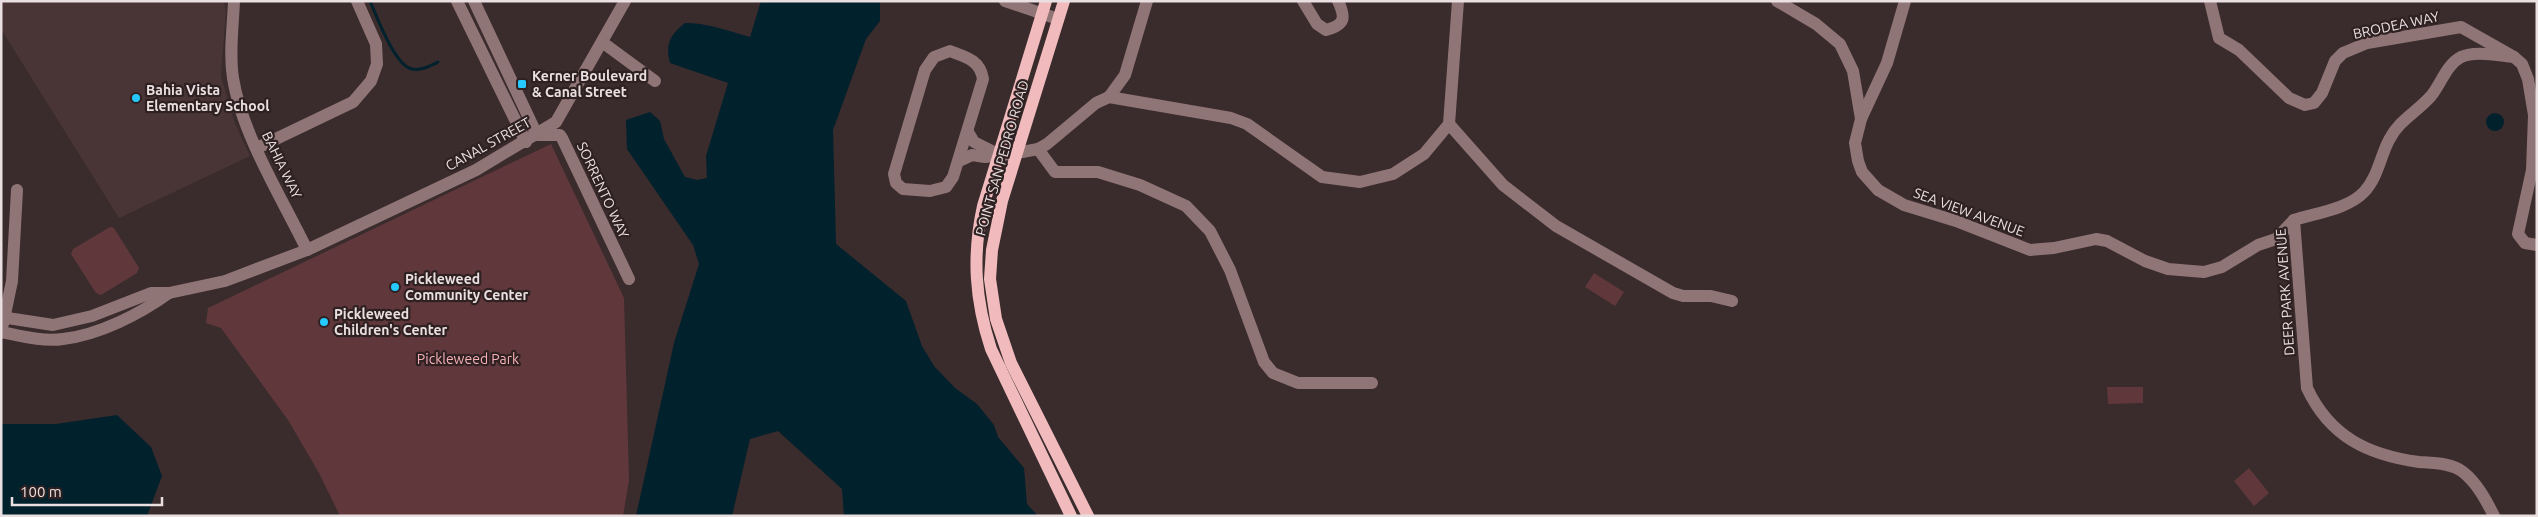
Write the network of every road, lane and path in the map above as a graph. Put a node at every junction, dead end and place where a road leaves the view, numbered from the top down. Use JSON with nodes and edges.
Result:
{"nodes":[{"id":1,"x":234,"y":1,"type":"edge"},
{"id":2,"x":357,"y":1,"type":"edge"},
{"id":3,"x":457,"y":1,"type":"edge"},
{"id":4,"x":474,"y":1,"type":"edge"},
{"id":5,"x":625,"y":1,"type":"edge"},
{"id":6,"x":1005,"y":1,"type":"edge"},
{"id":7,"x":1046,"y":1,"type":"edge"},
{"id":8,"x":1064,"y":1,"type":"edge"},
{"id":9,"x":1147,"y":1,"type":"edge"},
{"id":10,"x":1303,"y":1,"type":"edge"},
{"id":11,"x":1338,"y":1,"type":"edge"},
{"id":12,"x":1458,"y":1,"type":"edge"},
{"id":13,"x":1777,"y":1,"type":"edge"},
{"id":14,"x":1905,"y":1,"type":"edge"},
{"id":15,"x":2210,"y":1,"type":"edge"},
{"id":16,"x":1042,"y":14,"type":"junction"},
{"id":17,"x":1058,"y":19,"type":"junction"},
{"id":18,"x":602,"y":42,"type":"junction"},
{"id":19,"x":2514,"y":57,"type":"junction"},
{"id":20,"x":655,"y":81,"type":"dead end"},
{"id":21,"x":1108,"y":97,"type":"junction"},
{"id":22,"x":1861,"y":120,"type":"junction"},
{"id":23,"x":1449,"y":124,"type":"junction"},
{"id":24,"x":968,"y":132,"type":"junction"},
{"id":25,"x":531,"y":139,"type":"junction"},
{"id":26,"x":257,"y":148,"type":"junction"},
{"id":27,"x":1038,"y":149,"type":"junction"},
{"id":28,"x":1017,"y":153,"type":"junction"},
{"id":29,"x":998,"y":154,"type":"junction"},
{"id":30,"x":959,"y":161,"type":"junction"},
{"id":31,"x":17,"y":190,"type":"dead end"},
{"id":32,"x":2294,"y":220,"type":"junction"},
{"id":33,"x":2537,"y":245,"type":"edge"},
{"id":34,"x":307,"y":250,"type":"junction"},
{"id":35,"x":629,"y":279,"type":"dead end"},
{"id":36,"x":169,"y":293,"type":"junction"},
{"id":37,"x":1732,"y":301,"type":"dead end"},
{"id":38,"x":3,"y":317,"type":"edge"},
{"id":39,"x":1,"y":332,"type":"edge"},
{"id":40,"x":1372,"y":383,"type":"dead end"},
{"id":41,"x":1071,"y":516,"type":"edge"},
{"id":42,"x":1088,"y":516,"type":"edge"},
{"id":43,"x":2494,"y":516,"type":"edge"}],
"edges":[{"from":1,"to":26,"type":"street","name":"BAHIA WAY"},
{"from":2,"to":26,"type":"street"},
{"from":3,"to":25,"type":"street"},
{"from":4,"to":25,"type":"street"},
{"from":5,"to":18,"type":"street","name":"CANAL STREET"},
{"from":6,"to":16,"type":"street"},
{"from":7,"to":16,"type":"main road","name":"POINT SAN PEDRO ROAD"},
{"from":8,"to":17,"type":"main road","name":"POINT SAN PEDRO ROAD"},
{"from":9,"to":21,"type":"street"},
{"from":10,"to":11,"type":"street"},
{"from":12,"to":23,"type":"street"},
{"from":13,"to":22,"type":"street","name":"SEA VIEW AVENUE"},
{"from":14,"to":22,"type":"street"},
{"from":15,"to":19,"type":"street","name":"BRODEA WAY"},
{"from":16,"to":17,"type":"street"},
{"from":16,"to":29,"type":"main road","name":"POINT SAN PEDRO ROAD"},
{"from":17,"to":28,"type":"main road","name":"POINT SAN PEDRO ROAD"},
{"from":18,"to":20,"type":"street"},
{"from":18,"to":25,"type":"street","name":"CANAL STREET"},
{"from":19,"to":32,"type":"street","name":"DEER PARK AVENUE"},
{"from":19,"to":33,"type":"street"},
{"from":21,"to":23,"type":"street"},
{"from":21,"to":27,"type":"street"},
{"from":22,"to":32,"type":"street","name":"SEA VIEW AVENUE"},
{"from":23,"to":37,"type":"street"},
{"from":24,"to":29,"type":"street"},
{"from":24,"to":30,"type":"street"},
{"from":24,"to":30,"type":"street"},
{"from":25,"to":34,"type":"street","name":"CANAL STREET"},
{"from":25,"to":35,"type":"street","name":"SORRENTO WAY"},
{"from":26,"to":34,"type":"street","name":"BAHIA WAY"},
{"from":27,"to":28,"type":"street"},
{"from":27,"to":40,"type":"street"},
{"from":28,"to":29,"type":"street"},
{"from":28,"to":42,"type":"main road","name":"POINT SAN PEDRO ROAD"},
{"from":29,"to":30,"type":"street"},
{"from":29,"to":41,"type":"main road","name":"POINT SAN PEDRO ROAD"},
{"from":31,"to":38,"type":"street"},
{"from":32,"to":43,"type":"street","name":"DEER PARK AVENUE"},
{"from":34,"to":36,"type":"street","name":"CANAL STREET"},
{"from":36,"to":38,"type":"street"},
{"from":36,"to":39,"type":"street"},
{"from":38,"to":39,"type":"street"}]}
